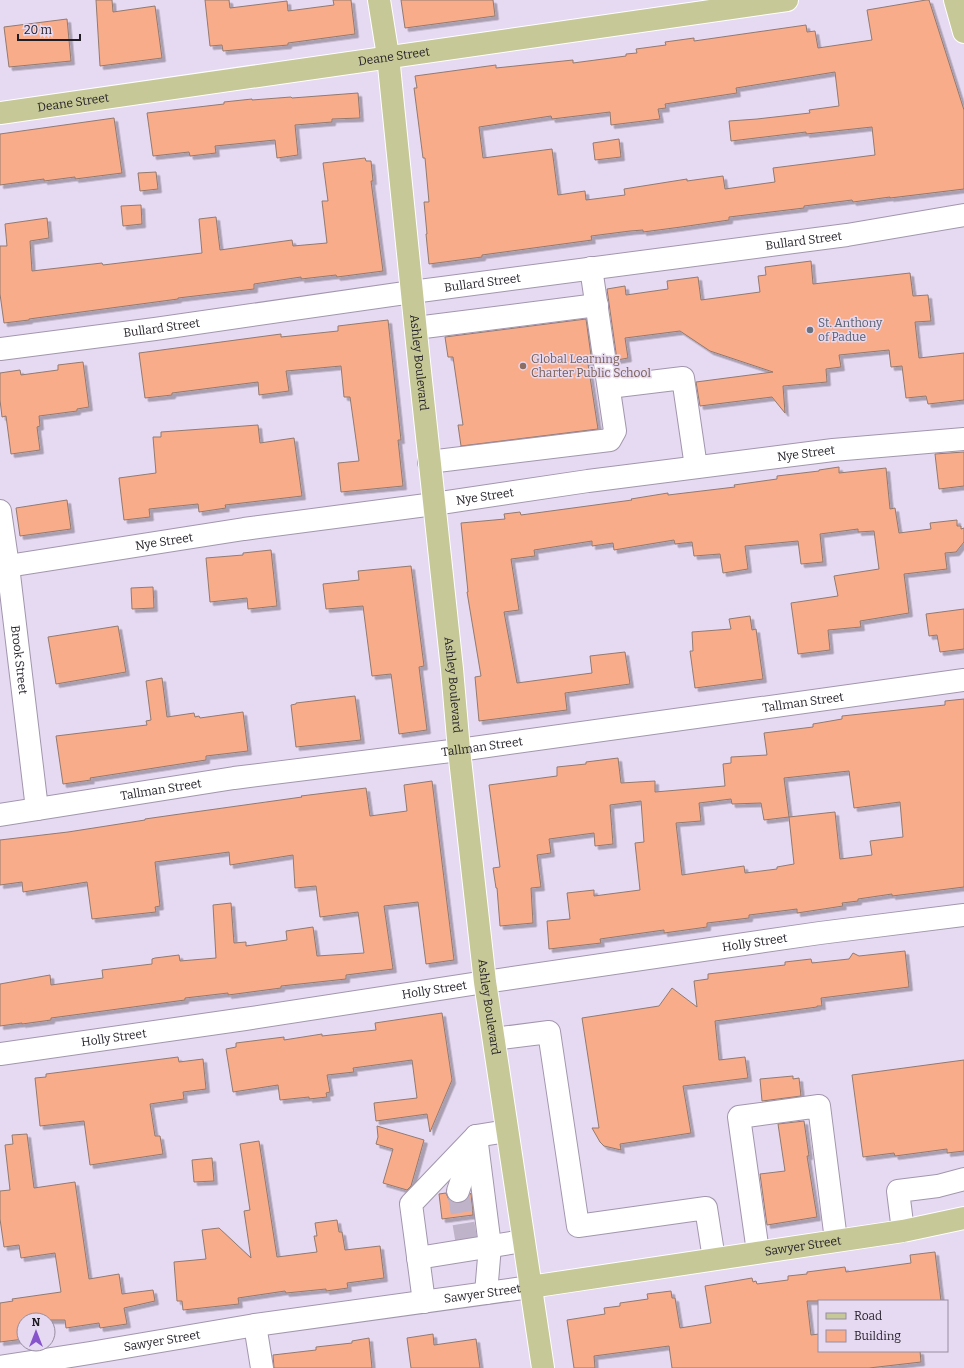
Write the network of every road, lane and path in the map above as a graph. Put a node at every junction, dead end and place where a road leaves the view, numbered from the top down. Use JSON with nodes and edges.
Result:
{"nodes":[{"id":1,"x":379,"y":0,"type":"edge"},
{"id":2,"x":787,"y":0,"type":"edge"},
{"id":3,"x":955,"y":0,"type":"edge"},
{"id":4,"x":964,"y":32,"type":"edge"},
{"id":5,"x":388,"y":56,"type":"junction"},
{"id":6,"x":0,"y":113,"type":"edge"},
{"id":7,"x":964,"y":215,"type":"edge"},
{"id":8,"x":591,"y":268,"type":"junction"},
{"id":9,"x":412,"y":292,"type":"junction"},
{"id":10,"x":596,"y":304,"type":"junction"},
{"id":11,"x":416,"y":328,"type":"junction"},
{"id":12,"x":0,"y":349,"type":"edge"},
{"id":13,"x":609,"y":386,"type":"junction"},
{"id":14,"x":964,"y":439,"type":"edge"},
{"id":15,"x":430,"y":462,"type":"junction"},
{"id":16,"x":696,"y":468,"type":"junction"},
{"id":17,"x":434,"y":504,"type":"junction"},
{"id":18,"x":0,"y":510,"type":"edge"},
{"id":19,"x":8,"y":566,"type":"junction"},
{"id":20,"x":964,"y":680,"type":"edge"},
{"id":21,"x":459,"y":750,"type":"junction"},
{"id":22,"x":37,"y":809,"type":"junction"},
{"id":23,"x":0,"y":815,"type":"edge"},
{"id":24,"x":964,"y":915,"type":"edge"},
{"id":25,"x":485,"y":982,"type":"junction"},
{"id":26,"x":494,"y":1039,"type":"junction"},
{"id":27,"x":0,"y":1054,"type":"edge"},
{"id":28,"x":507,"y":1131,"type":"junction"},
{"id":29,"x":476,"y":1136,"type":"junction"},
{"id":30,"x":964,"y":1178,"type":"edge"},
{"id":31,"x":458,"y":1191,"type":"tunnel mouth"},
{"id":32,"x":964,"y":1218,"type":"edge"},
{"id":33,"x":903,"y":1231,"type":"junction"},
{"id":34,"x":836,"y":1240,"type":"junction"},
{"id":35,"x":523,"y":1242,"type":"junction"},
{"id":36,"x":490,"y":1246,"type":"junction"},
{"id":37,"x":758,"y":1252,"type":"junction"},
{"id":38,"x":418,"y":1258,"type":"junction"},
{"id":39,"x":714,"y":1259,"type":"junction"},
{"id":40,"x":530,"y":1287,"type":"junction"},
{"id":41,"x":486,"y":1293,"type":"junction"},
{"id":42,"x":424,"y":1302,"type":"junction"},
{"id":43,"x":255,"y":1325,"type":"junction"},
{"id":44,"x":0,"y":1367,"type":"edge"},
{"id":45,"x":262,"y":1368,"type":"edge"},
{"id":46,"x":543,"y":1368,"type":"edge"}],
"edges":[{"from":1,"to":5,"type":"main road","name":"Ashley Boulevard"},
{"from":2,"to":5,"type":"main road","name":"Deane Street"},
{"from":3,"to":4,"type":"main road"},
{"from":5,"to":6,"type":"main road","name":"Deane Street"},
{"from":5,"to":9,"type":"main road","name":"Ashley Boulevard"},
{"from":7,"to":8,"type":"street","name":"Bullard Street"},
{"from":8,"to":9,"type":"street","name":"Bullard Street"},
{"from":8,"to":10,"type":"street"},
{"from":9,"to":11,"type":"main road","name":"Ashley Boulevard"},
{"from":9,"to":12,"type":"street","name":"Bullard Street"},
{"from":10,"to":11,"type":"street"},
{"from":10,"to":13,"type":"street"},
{"from":11,"to":15,"type":"main road","name":"Ashley Boulevard"},
{"from":13,"to":15,"type":"street"},
{"from":13,"to":16,"type":"street"},
{"from":14,"to":16,"type":"street","name":"Nye Street"},
{"from":15,"to":17,"type":"main road","name":"Ashley Boulevard"},
{"from":16,"to":17,"type":"street","name":"Nye Street"},
{"from":17,"to":19,"type":"street","name":"Nye Street"},
{"from":17,"to":21,"type":"main road","name":"Ashley Boulevard"},
{"from":18,"to":19,"type":"street","name":"Brook Street"},
{"from":19,"to":22,"type":"street","name":"Brook Street"},
{"from":20,"to":21,"type":"street","name":"Tallman Street"},
{"from":21,"to":22,"type":"street","name":"Tallman Street"},
{"from":21,"to":25,"type":"main road","name":"Ashley Boulevard"},
{"from":22,"to":23,"type":"street","name":"Tallman Street"},
{"from":24,"to":25,"type":"street","name":"Holly Street"},
{"from":25,"to":26,"type":"main road","name":"Ashley Boulevard"},
{"from":25,"to":27,"type":"street","name":"Holly Street"},
{"from":26,"to":28,"type":"main road","name":"Ashley Boulevard"},
{"from":26,"to":39,"type":"street"},
{"from":28,"to":29,"type":"street"},
{"from":28,"to":35,"type":"main road","name":"Ashley Boulevard"},
{"from":29,"to":31,"type":"street"},
{"from":29,"to":36,"type":"street"},
{"from":29,"to":38,"type":"street"},
{"from":30,"to":33,"type":"street"},
{"from":32,"to":33,"type":"main road","name":"Sawyer Street"},
{"from":33,"to":34,"type":"main road","name":"Sawyer Street"},
{"from":34,"to":37,"type":"main road","name":"Sawyer Street"},
{"from":34,"to":37,"type":"street"},
{"from":35,"to":36,"type":"street"},
{"from":35,"to":40,"type":"main road","name":"Ashley Boulevard"},
{"from":36,"to":38,"type":"street"},
{"from":36,"to":41,"type":"street"},
{"from":37,"to":39,"type":"main road","name":"Sawyer Street"},
{"from":38,"to":42,"type":"street"},
{"from":39,"to":40,"type":"main road","name":"Sawyer Street"},
{"from":40,"to":41,"type":"street","name":"Sawyer Street"},
{"from":40,"to":46,"type":"main road","name":"Ashley Boulevard"},
{"from":41,"to":42,"type":"street","name":"Sawyer Street"},
{"from":42,"to":43,"type":"street","name":"Sawyer Street"},
{"from":43,"to":44,"type":"street","name":"Sawyer Street"},
{"from":43,"to":45,"type":"street"}]}
